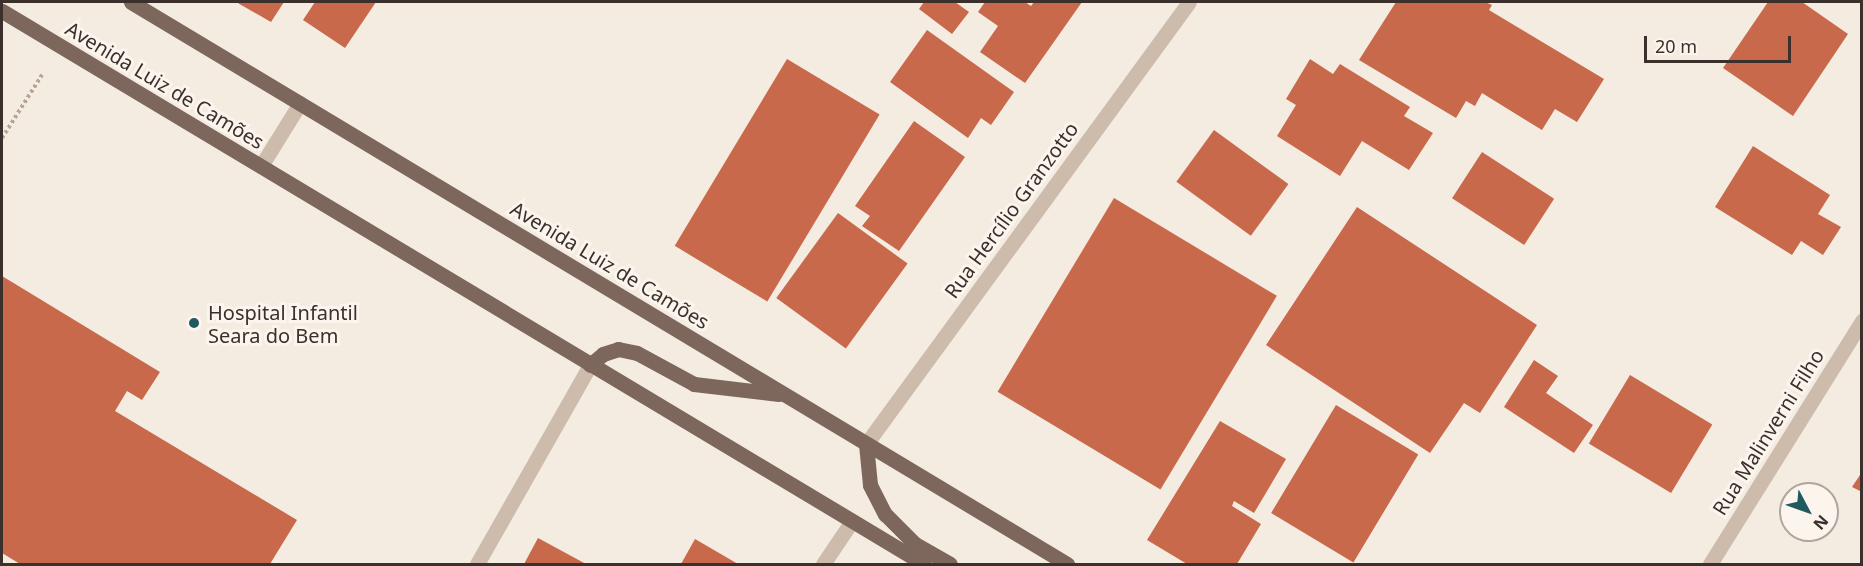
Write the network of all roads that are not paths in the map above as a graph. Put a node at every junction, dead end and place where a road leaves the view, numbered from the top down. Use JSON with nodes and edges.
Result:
{"nodes":[{"id":1,"x":131,"y":2,"type":"edge"},
{"id":2,"x":1189,"y":2,"type":"edge"},
{"id":3,"x":2,"y":11,"type":"edge"},
{"id":4,"x":300,"y":103,"type":"junction"},
{"id":5,"x":261,"y":166,"type":"junction"},
{"id":6,"x":1862,"y":321,"type":"edge"},
{"id":7,"x":591,"y":365,"type":"junction"},
{"id":8,"x":784,"y":394,"type":"junction"},
{"id":9,"x":866,"y":444,"type":"junction"},
{"id":10,"x":852,"y":521,"type":"junction"},
{"id":11,"x":477,"y":564,"type":"edge"},
{"id":12,"x":823,"y":564,"type":"edge"},
{"id":13,"x":924,"y":564,"type":"edge"},
{"id":14,"x":950,"y":564,"type":"edge"},
{"id":15,"x":1067,"y":564,"type":"edge"},
{"id":16,"x":1710,"y":564,"type":"edge"}],
"edges":[{"from":1,"to":4,"type":"main road","name":"Avenida Luiz de Camões"},
{"from":2,"to":9,"type":"street","name":"Rua Hercílio Granzotto"},
{"from":3,"to":5,"type":"main road","name":"Avenida Luiz de Camões"},
{"from":4,"to":5,"type":"street"},
{"from":4,"to":8,"type":"main road","name":"Avenida Luiz de Camões"},
{"from":5,"to":7,"type":"main road","name":"Avenida Luiz de Camões"},
{"from":6,"to":16,"type":"street","name":"Rua Malinverni Filho"},
{"from":7,"to":8,"type":"main road"},
{"from":7,"to":10,"type":"main road","name":"Avenida Luiz de Camões"},
{"from":7,"to":11,"type":"street"},
{"from":8,"to":9,"type":"main road","name":"Avenida Luiz de Camões"},
{"from":9,"to":14,"type":"main road"},
{"from":9,"to":15,"type":"main road","name":"Avenida Luiz de Camões"},
{"from":10,"to":12,"type":"street"},
{"from":10,"to":13,"type":"main road","name":"Avenida Luiz de Camões"}]}
